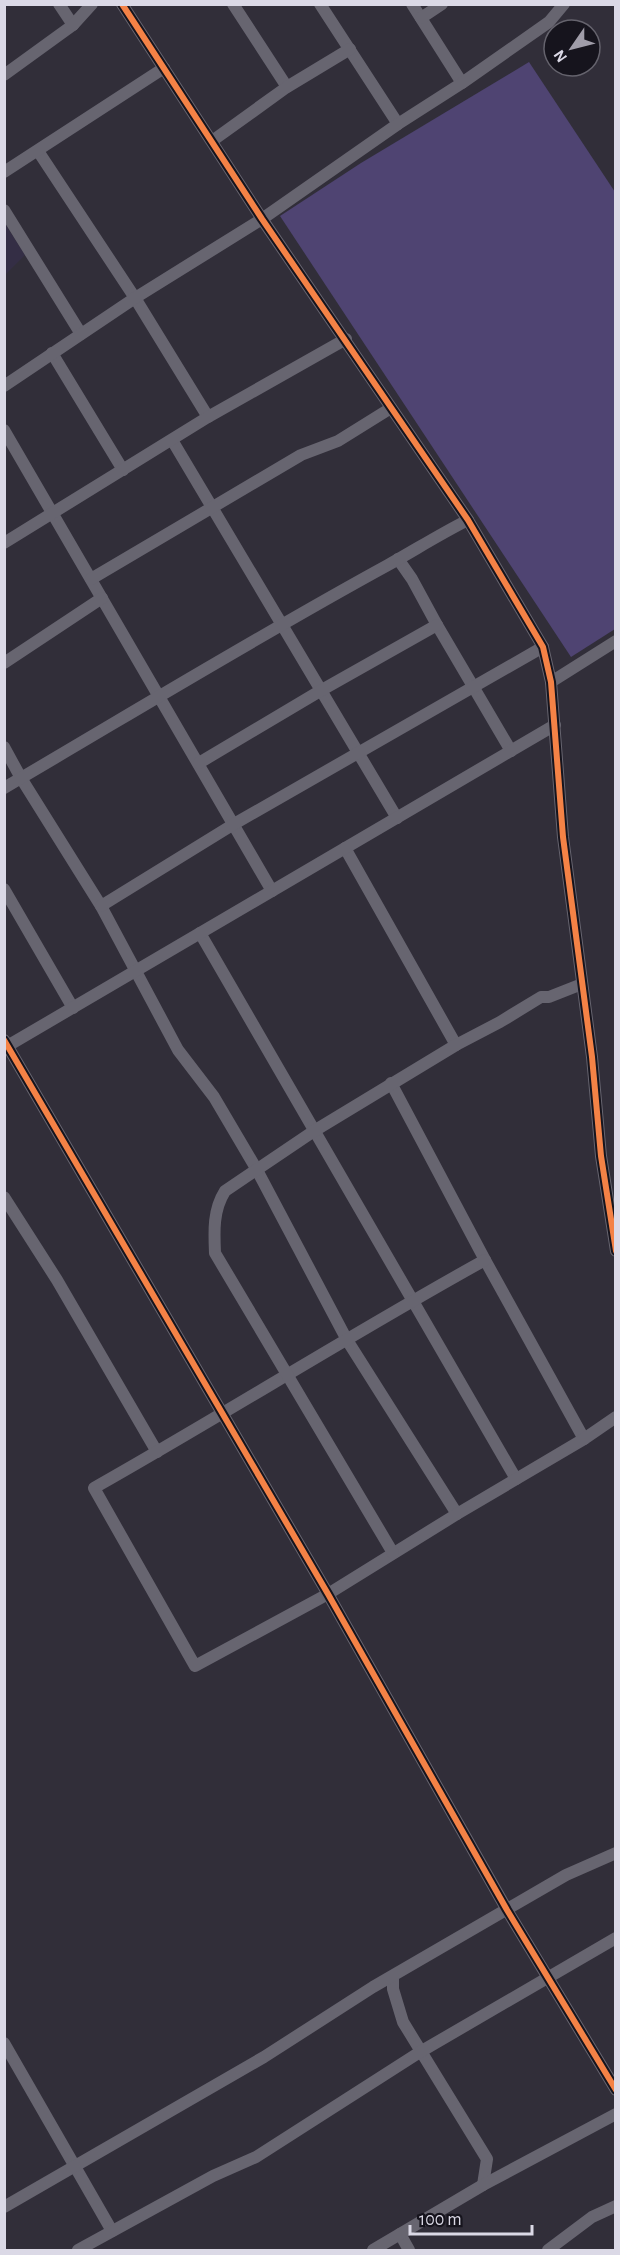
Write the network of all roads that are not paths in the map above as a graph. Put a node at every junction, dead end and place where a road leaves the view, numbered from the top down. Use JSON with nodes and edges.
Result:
{"nodes":[{"id":1,"x":59,"y":4,"type":"edge"},
{"id":2,"x":92,"y":4,"type":"edge"},
{"id":3,"x":122,"y":4,"type":"edge"},
{"id":4,"x":234,"y":4,"type":"edge"},
{"id":5,"x":320,"y":4,"type":"edge"},
{"id":6,"x":412,"y":4,"type":"edge"},
{"id":7,"x":442,"y":4,"type":"edge"},
{"id":8,"x":564,"y":4,"type":"edge"},
{"id":9,"x":421,"y":18,"type":"junction"},
{"id":10,"x":73,"y":25,"type":"junction"},
{"id":11,"x":350,"y":49,"type":"junction"},
{"id":12,"x":164,"y":68,"type":"junction"},
{"id":13,"x":7,"y":69,"type":"edge"},
{"id":14,"x":462,"y":83,"type":"junction"},
{"id":15,"x":287,"y":87,"type":"junction"},
{"id":16,"x":398,"y":124,"type":"junction"},
{"id":17,"x":212,"y":141,"type":"junction"},
{"id":18,"x":38,"y":151,"type":"junction"},
{"id":19,"x":4,"y":172,"type":"edge"},
{"id":20,"x":4,"y":210,"type":"edge"},
{"id":21,"x":262,"y":219,"type":"junction"},
{"id":22,"x":135,"y":298,"type":"junction"},
{"id":23,"x":81,"y":334,"type":"junction"},
{"id":24,"x":345,"y":339,"type":"junction"},
{"id":25,"x":52,"y":353,"type":"junction"},
{"id":26,"x":4,"y":386,"type":"edge"},
{"id":27,"x":391,"y":408,"type":"junction"},
{"id":28,"x":208,"y":417,"type":"junction"},
{"id":29,"x":4,"y":430,"type":"edge"},
{"id":30,"x":172,"y":440,"type":"junction"},
{"id":31,"x":123,"y":470,"type":"junction"},
{"id":32,"x":212,"y":508,"type":"junction"},
{"id":33,"x":53,"y":513,"type":"junction"},
{"id":34,"x":468,"y":520,"type":"junction"},
{"id":35,"x":4,"y":543,"type":"edge"},
{"id":36,"x":398,"y":560,"type":"junction"},
{"id":37,"x":91,"y":579,"type":"junction"},
{"id":38,"x":102,"y":598,"type":"junction"},
{"id":39,"x":282,"y":623,"type":"junction"},
{"id":40,"x":437,"y":626,"type":"junction"},
{"id":41,"x":615,"y":640,"type":"edge"},
{"id":42,"x":543,"y":647,"type":"junction"},
{"id":43,"x":4,"y":663,"type":"edge"},
{"id":44,"x":551,"y":682,"type":"junction"},
{"id":45,"x":473,"y":685,"type":"junction"},
{"id":46,"x":320,"y":691,"type":"junction"},
{"id":47,"x":159,"y":696,"type":"junction"},
{"id":48,"x":555,"y":725,"type":"junction"},
{"id":49,"x":4,"y":747,"type":"edge"},
{"id":50,"x":511,"y":751,"type":"junction"},
{"id":51,"x":357,"y":753,"type":"junction"},
{"id":52,"x":199,"y":763,"type":"junction"},
{"id":53,"x":21,"y":778,"type":"junction"},
{"id":54,"x":4,"y":788,"type":"edge"},
{"id":55,"x":396,"y":818,"type":"junction"},
{"id":56,"x":234,"y":824,"type":"junction"},
{"id":57,"x":345,"y":848,"type":"junction"},
{"id":58,"x":4,"y":889,"type":"edge"},
{"id":59,"x":272,"y":891,"type":"junction"},
{"id":60,"x":101,"y":906,"type":"junction"},
{"id":61,"x":200,"y":933,"type":"junction"},
{"id":62,"x":135,"y":971,"type":"junction"},
{"id":63,"x":582,"y":984,"type":"junction"},
{"id":64,"x":73,"y":1008,"type":"junction"},
{"id":65,"x":6,"y":1045,"type":"edge"},
{"id":66,"x":456,"y":1045,"type":"junction"},
{"id":67,"x":391,"y":1083,"type":"junction"},
{"id":68,"x":314,"y":1131,"type":"junction"},
{"id":69,"x":257,"y":1170,"type":"junction"},
{"id":70,"x":6,"y":1200,"type":"edge"},
{"id":71,"x":4,"y":1216,"type":"edge"},
{"id":72,"x":615,"y":1251,"type":"edge"},
{"id":73,"x":485,"y":1260,"type":"junction"},
{"id":74,"x":414,"y":1299,"type":"junction"},
{"id":75,"x":347,"y":1340,"type":"junction"},
{"id":76,"x":288,"y":1375,"type":"junction"},
{"id":77,"x":222,"y":1413,"type":"junction"},
{"id":78,"x":615,"y":1417,"type":"edge"},
{"id":79,"x":584,"y":1439,"type":"junction"},
{"id":80,"x":157,"y":1452,"type":"junction"},
{"id":81,"x":516,"y":1479,"type":"junction"},
{"id":82,"x":457,"y":1514,"type":"junction"},
{"id":83,"x":393,"y":1553,"type":"junction"},
{"id":84,"x":328,"y":1594,"type":"junction"},
{"id":85,"x":615,"y":1853,"type":"edge"},
{"id":86,"x":507,"y":1910,"type":"junction"},
{"id":87,"x":615,"y":1938,"type":"edge"},
{"id":88,"x":393,"y":1977,"type":"junction"},
{"id":89,"x":548,"y":1978,"type":"junction"},
{"id":90,"x":4,"y":2043,"type":"edge"},
{"id":91,"x":420,"y":2052,"type":"junction"},
{"id":92,"x":615,"y":2090,"type":"edge"},
{"id":93,"x":615,"y":2114,"type":"edge"},
{"id":94,"x":74,"y":2166,"type":"junction"},
{"id":95,"x":483,"y":2185,"type":"junction"},
{"id":96,"x":615,"y":2206,"type":"edge"},
{"id":97,"x":4,"y":2207,"type":"edge"},
{"id":98,"x":112,"y":2230,"type":"junction"},
{"id":99,"x":400,"y":2234,"type":"junction"},
{"id":100,"x":78,"y":2250,"type":"edge"},
{"id":101,"x":373,"y":2250,"type":"edge"},
{"id":102,"x":409,"y":2250,"type":"edge"},
{"id":103,"x":548,"y":2250,"type":"edge"}],
"edges":[{"from":1,"to":10,"type":"street"},
{"from":2,"to":10,"type":"street"},
{"from":3,"to":12,"type":"street"},
{"from":4,"to":15,"type":"street"},
{"from":5,"to":11,"type":"street"},
{"from":6,"to":9,"type":"street"},
{"from":7,"to":9,"type":"street"},
{"from":8,"to":14,"type":"street"},
{"from":9,"to":14,"type":"street"},
{"from":10,"to":13,"type":"street"},
{"from":11,"to":15,"type":"street"},
{"from":11,"to":16,"type":"street"},
{"from":12,"to":17,"type":"street"},
{"from":12,"to":18,"type":"street"},
{"from":14,"to":16,"type":"street"},
{"from":15,"to":17,"type":"street"},
{"from":16,"to":21,"type":"street"},
{"from":17,"to":21,"type":"street"},
{"from":18,"to":19,"type":"street"},
{"from":18,"to":22,"type":"street"},
{"from":20,"to":23,"type":"street"},
{"from":21,"to":22,"type":"street"},
{"from":21,"to":24,"type":"street"},
{"from":22,"to":23,"type":"street"},
{"from":22,"to":28,"type":"street"},
{"from":23,"to":25,"type":"street"},
{"from":24,"to":27,"type":"street"},
{"from":24,"to":28,"type":"street"},
{"from":25,"to":26,"type":"street"},
{"from":25,"to":31,"type":"street"},
{"from":27,"to":32,"type":"street"},
{"from":27,"to":34,"type":"street"},
{"from":28,"to":30,"type":"street"},
{"from":29,"to":33,"type":"street"},
{"from":30,"to":31,"type":"street"},
{"from":30,"to":32,"type":"street"},
{"from":31,"to":33,"type":"street"},
{"from":32,"to":37,"type":"street"},
{"from":32,"to":39,"type":"street"},
{"from":33,"to":35,"type":"street"},
{"from":33,"to":37,"type":"street"},
{"from":34,"to":36,"type":"street"},
{"from":34,"to":42,"type":"street"},
{"from":36,"to":39,"type":"street"},
{"from":36,"to":40,"type":"street"},
{"from":37,"to":38,"type":"street"},
{"from":38,"to":43,"type":"street"},
{"from":38,"to":47,"type":"street"},
{"from":39,"to":46,"type":"street"},
{"from":39,"to":47,"type":"street"},
{"from":40,"to":45,"type":"street"},
{"from":40,"to":46,"type":"street"},
{"from":41,"to":44,"type":"street"},
{"from":42,"to":44,"type":"street"},
{"from":42,"to":45,"type":"street"},
{"from":44,"to":48,"type":"street"},
{"from":45,"to":50,"type":"street"},
{"from":45,"to":51,"type":"street"},
{"from":46,"to":51,"type":"street"},
{"from":46,"to":52,"type":"street"},
{"from":47,"to":52,"type":"street"},
{"from":47,"to":53,"type":"street"},
{"from":48,"to":50,"type":"street"},
{"from":48,"to":63,"type":"street"},
{"from":49,"to":53,"type":"street"},
{"from":50,"to":55,"type":"street"},
{"from":51,"to":55,"type":"street"},
{"from":51,"to":56,"type":"street"},
{"from":52,"to":56,"type":"street"},
{"from":53,"to":54,"type":"street"},
{"from":53,"to":60,"type":"street"},
{"from":55,"to":57,"type":"street"},
{"from":56,"to":59,"type":"street"},
{"from":56,"to":60,"type":"street"},
{"from":57,"to":59,"type":"street"},
{"from":57,"to":66,"type":"street"},
{"from":58,"to":64,"type":"street"},
{"from":59,"to":61,"type":"street"},
{"from":60,"to":62,"type":"street"},
{"from":61,"to":62,"type":"street"},
{"from":61,"to":68,"type":"street"},
{"from":62,"to":64,"type":"street"},
{"from":62,"to":69,"type":"street"},
{"from":63,"to":66,"type":"street"},
{"from":63,"to":72,"type":"street"},
{"from":64,"to":65,"type":"street"},
{"from":65,"to":77,"type":"street"},
{"from":66,"to":67,"type":"street"},
{"from":67,"to":68,"type":"street"},
{"from":67,"to":73,"type":"street"},
{"from":68,"to":69,"type":"street"},
{"from":68,"to":74,"type":"street"},
{"from":69,"to":75,"type":"street"},
{"from":69,"to":76,"type":"street"},
{"from":70,"to":71,"type":"street"},
{"from":70,"to":80,"type":"street"},
{"from":73,"to":74,"type":"street"},
{"from":73,"to":79,"type":"street"},
{"from":74,"to":75,"type":"street"},
{"from":74,"to":81,"type":"street"},
{"from":75,"to":76,"type":"street"},
{"from":75,"to":82,"type":"street"},
{"from":76,"to":77,"type":"street"},
{"from":76,"to":83,"type":"street"},
{"from":77,"to":80,"type":"street"},
{"from":77,"to":84,"type":"street"},
{"from":78,"to":79,"type":"street"},
{"from":79,"to":81,"type":"street"},
{"from":80,"to":84,"type":"street"},
{"from":81,"to":82,"type":"street"},
{"from":82,"to":83,"type":"street"},
{"from":83,"to":84,"type":"street"},
{"from":84,"to":86,"type":"street"},
{"from":85,"to":86,"type":"street"},
{"from":86,"to":88,"type":"street"},
{"from":86,"to":89,"type":"street"},
{"from":87,"to":89,"type":"street"},
{"from":88,"to":91,"type":"street"},
{"from":88,"to":94,"type":"street"},
{"from":89,"to":91,"type":"street"},
{"from":89,"to":92,"type":"street"},
{"from":90,"to":94,"type":"street"},
{"from":91,"to":95,"type":"street"},
{"from":91,"to":98,"type":"street"},
{"from":93,"to":95,"type":"street"},
{"from":94,"to":97,"type":"street"},
{"from":94,"to":98,"type":"street"},
{"from":95,"to":99,"type":"street"},
{"from":96,"to":103,"type":"street"},
{"from":98,"to":100,"type":"street"},
{"from":99,"to":101,"type":"street"},
{"from":99,"to":102,"type":"street"}]}
